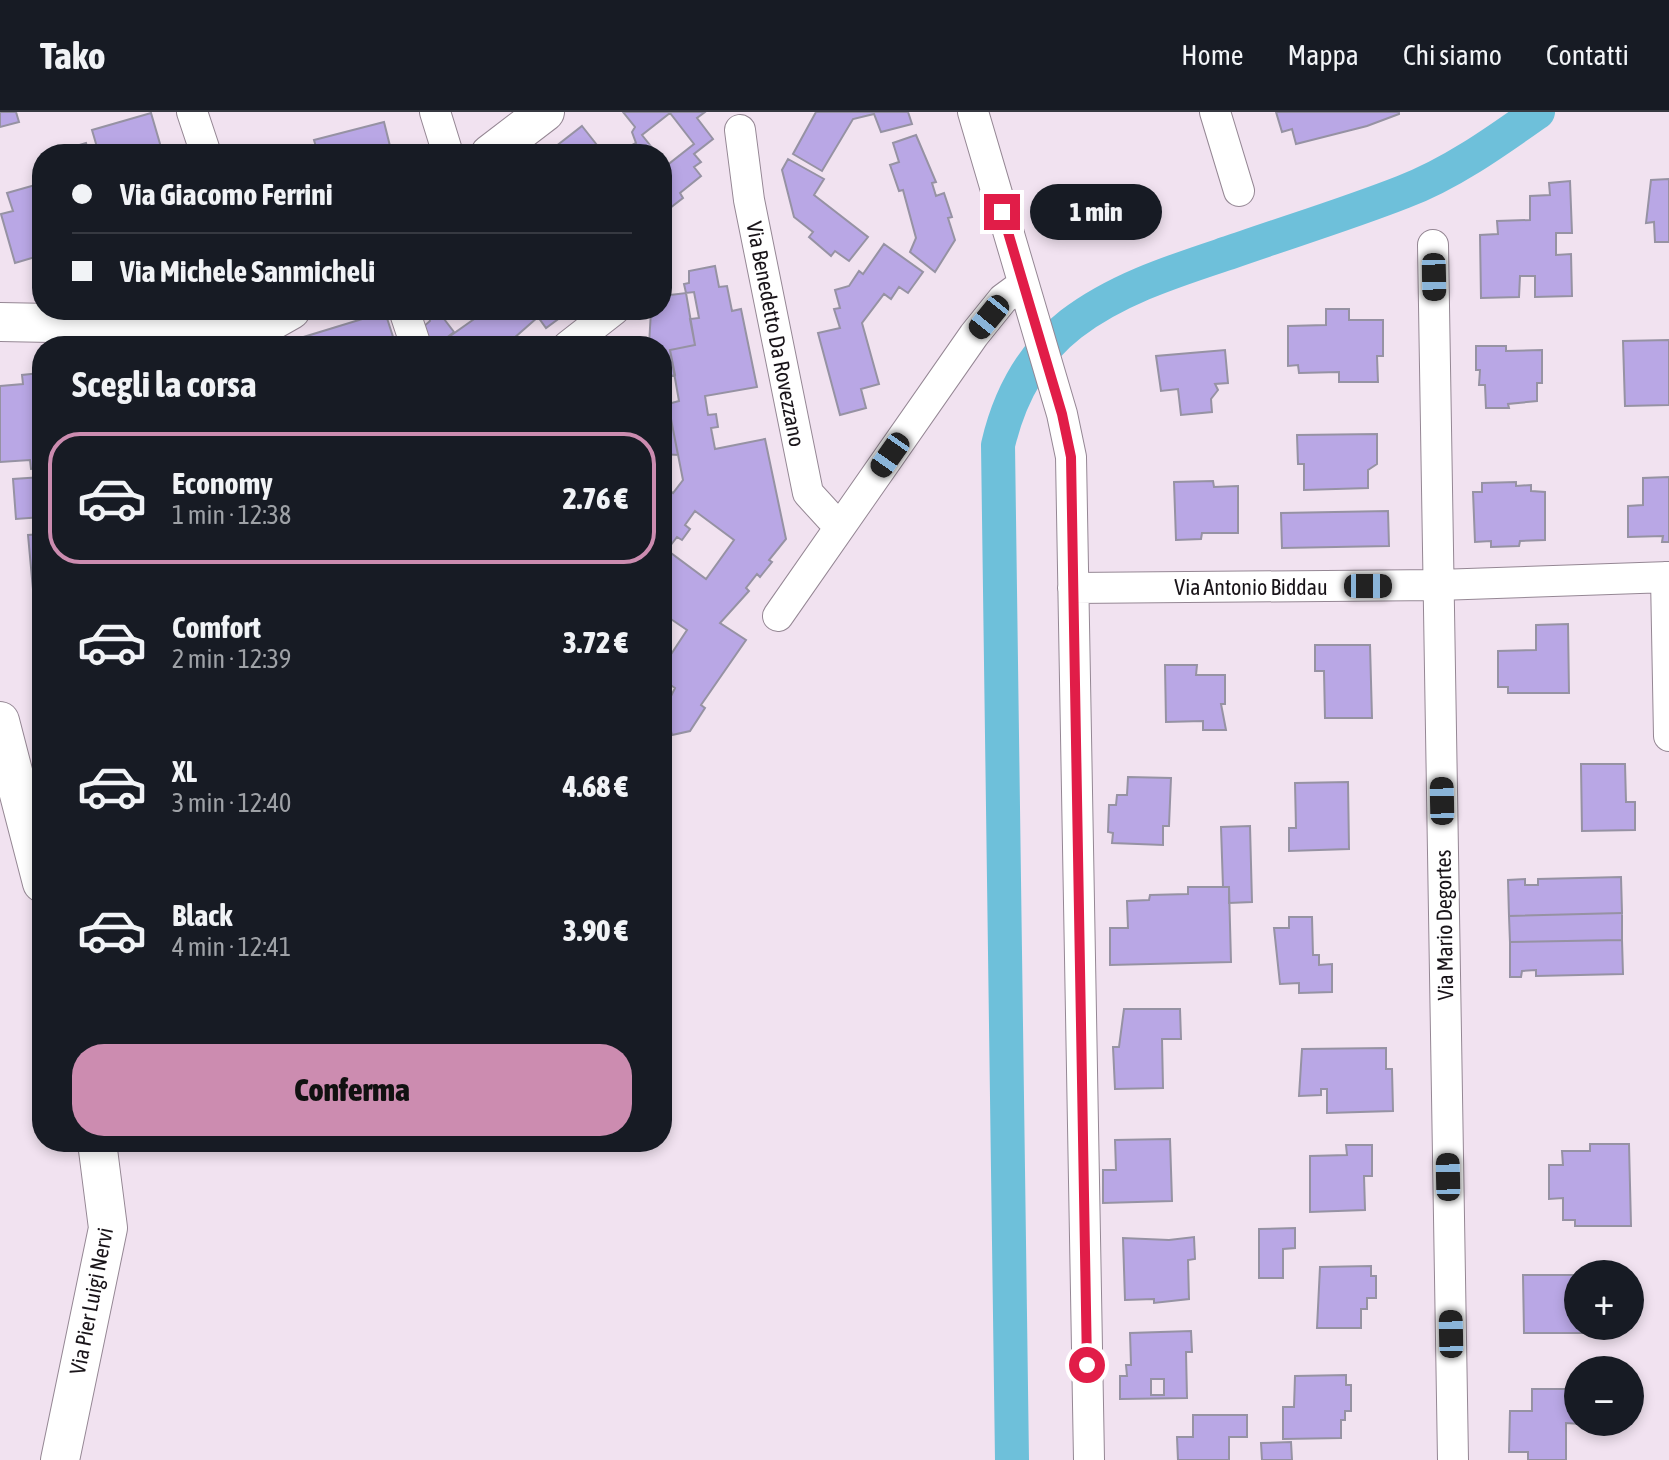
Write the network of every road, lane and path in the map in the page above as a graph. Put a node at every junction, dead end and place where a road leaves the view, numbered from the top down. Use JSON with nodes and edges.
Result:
{"nodes":[{"id":1,"x":192,"y":112,"type":"edge"},
{"id":2,"x":435,"y":112,"type":"edge"},
{"id":3,"x":545,"y":112,"type":"edge"},
{"id":4,"x":973,"y":112,"type":"edge"},
{"id":5,"x":1215,"y":112,"type":"edge"},
{"id":6,"x":740,"y":130,"type":"dead end"},
{"id":7,"x":203,"y":144,"type":"edge"},
{"id":8,"x":445,"y":144,"type":"edge"},
{"id":9,"x":503,"y":144,"type":"edge"},
{"id":10,"x":1239,"y":191,"type":"dead end"},
{"id":11,"x":1433,"y":245,"type":"dead end"},
{"id":12,"x":1025,"y":297,"type":"junction"},
{"id":13,"x":0,"y":320,"type":"edge"},
{"id":14,"x":238,"y":320,"type":"edge"},
{"id":15,"x":603,"y":320,"type":"edge"},
{"id":16,"x":123,"y":335,"type":"edge"},
{"id":17,"x":585,"y":336,"type":"edge"},
{"id":18,"x":839,"y":527,"type":"junction"},
{"id":19,"x":1668,"y":577,"type":"edge"},
{"id":20,"x":1438,"y":585,"type":"junction"},
{"id":21,"x":1073,"y":588,"type":"junction"},
{"id":22,"x":778,"y":616,"type":"dead end"},
{"id":23,"x":0,"y":721,"type":"edge"},
{"id":24,"x":1669,"y":736,"type":"edge"},
{"id":25,"x":32,"y":844,"type":"edge"},
{"id":26,"x":98,"y":1152,"type":"edge"},
{"id":27,"x":60,"y":1460,"type":"edge"},
{"id":28,"x":1089,"y":1460,"type":"edge"},
{"id":29,"x":1453,"y":1460,"type":"edge"}],
"edges":[{"from":1,"to":7,"type":"street"},
{"from":2,"to":8,"type":"street"},
{"from":3,"to":9,"type":"street"},
{"from":4,"to":12,"type":"street"},
{"from":5,"to":10,"type":"street"},
{"from":6,"to":18,"type":"street","name":"Via Benedetto Da Rovezzano"},
{"from":11,"to":20,"type":"street","name":"Via Mario Degortes"},
{"from":12,"to":18,"type":"street"},
{"from":12,"to":21,"type":"street"},
{"from":13,"to":16,"type":"street"},
{"from":14,"to":16,"type":"street"},
{"from":15,"to":17,"type":"street"},
{"from":18,"to":22,"type":"street"},
{"from":19,"to":20,"type":"street","name":"Via Antonio Biddau"},
{"from":19,"to":24,"type":"street"},
{"from":20,"to":21,"type":"street","name":"Via Antonio Biddau"},
{"from":20,"to":29,"type":"street","name":"Via Mario Degortes"},
{"from":21,"to":28,"type":"street"},
{"from":23,"to":25,"type":"street"},
{"from":26,"to":27,"type":"street","name":"Via Pier Luigi Nervi"}]}
